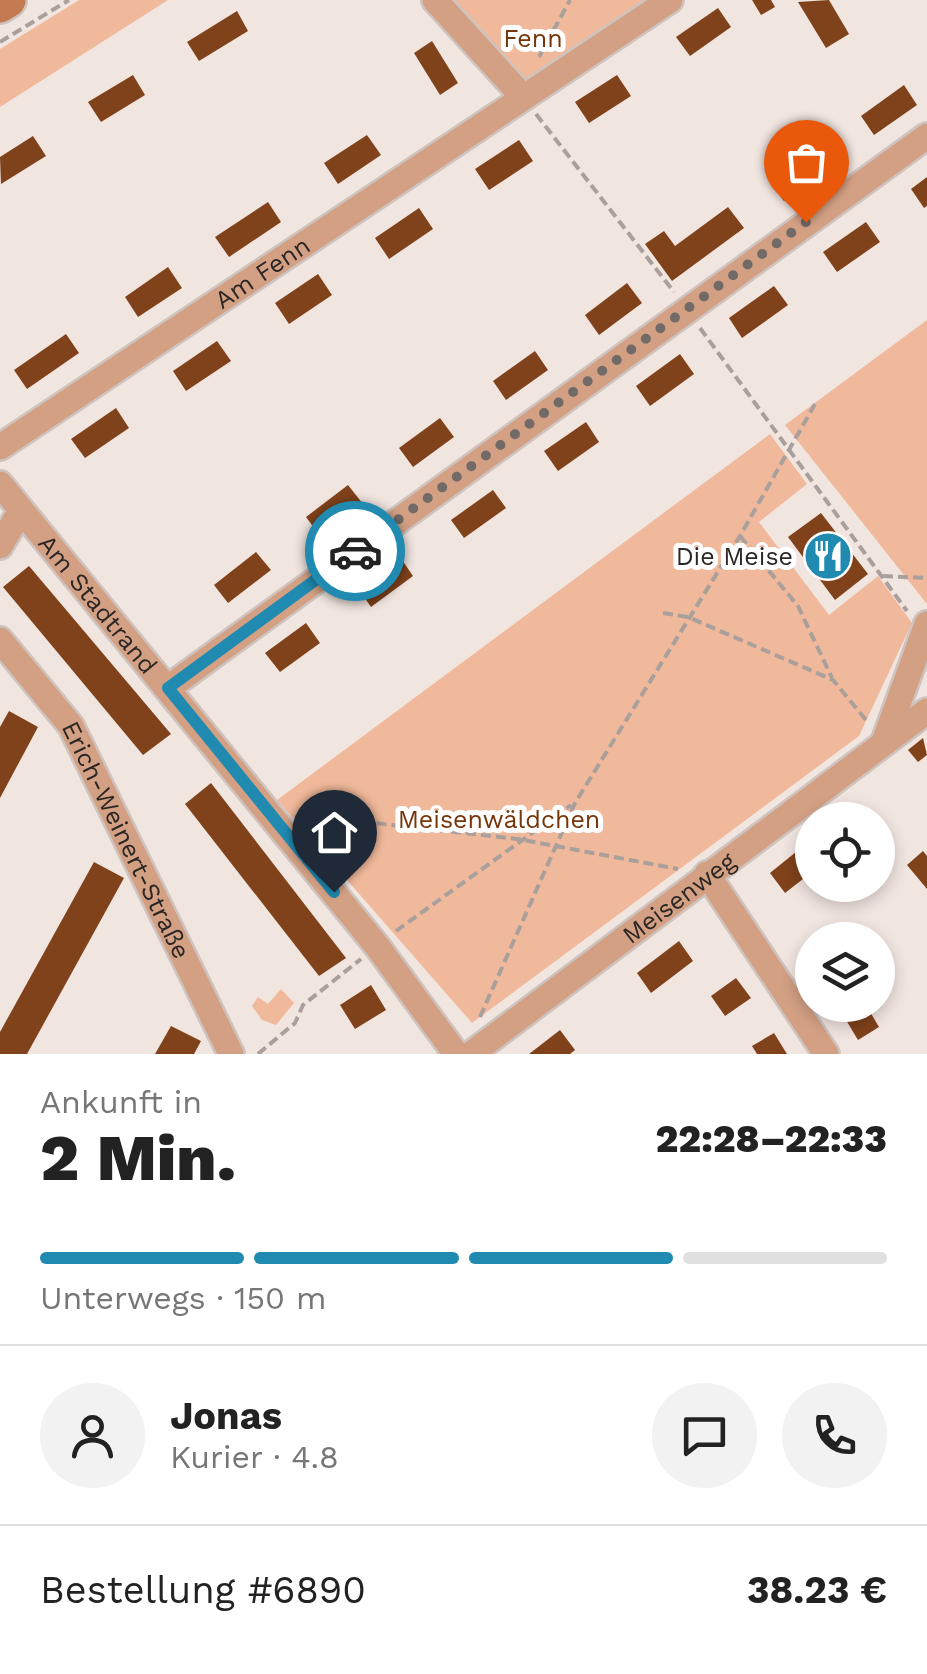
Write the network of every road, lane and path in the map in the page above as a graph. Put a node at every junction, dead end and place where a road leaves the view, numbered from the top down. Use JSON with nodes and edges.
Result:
{"nodes":[{"id":1,"x":8,"y":0,"type":"edge"},
{"id":2,"x":69,"y":0,"type":"edge"},
{"id":3,"x":436,"y":0,"type":"edge"},
{"id":4,"x":570,"y":0,"type":"edge"},
{"id":5,"x":670,"y":0,"type":"edge"},
{"id":6,"x":0,"y":5,"type":"edge"},
{"id":7,"x":0,"y":42,"type":"edge"},
{"id":8,"x":523,"y":97,"type":"junction"},
{"id":9,"x":927,"y":136,"type":"edge"},
{"id":10,"x":686,"y":309,"type":"junction"},
{"id":11,"x":815,"y":404,"type":"dead end"},
{"id":12,"x":0,"y":446,"type":"edge"},
{"id":13,"x":789,"y":450,"type":"junction"},
{"id":14,"x":0,"y":484,"type":"edge"},
{"id":15,"x":20,"y":512,"type":"junction"},
{"id":16,"x":740,"y":536,"type":"junction"},
{"id":17,"x":0,"y":546,"type":"edge"},
{"id":18,"x":883,"y":576,"type":"junction"},
{"id":19,"x":927,"y":578,"type":"edge"},
{"id":20,"x":663,"y":612,"type":"dead end"},
{"id":21,"x":688,"y":617,"type":"junction"},
{"id":22,"x":926,"y":632,"type":"edge"},
{"id":23,"x":0,"y":640,"type":"edge"},
{"id":24,"x":832,"y":680,"type":"junction"},
{"id":25,"x":168,"y":688,"type":"junction"},
{"id":26,"x":927,"y":711,"type":"edge"},
{"id":27,"x":884,"y":742,"type":"junction"},
{"id":28,"x":575,"y":803,"type":"junction"},
{"id":29,"x":268,"y":811,"type":"junction"},
{"id":30,"x":518,"y":839,"type":"junction"},
{"id":31,"x":552,"y":847,"type":"junction"},
{"id":32,"x":707,"y":874,"type":"junction"},
{"id":33,"x":377,"y":946,"type":"junction"},
{"id":34,"x":479,"y":1020,"type":"dead end"},
{"id":35,"x":231,"y":1054,"type":"edge"},
{"id":36,"x":258,"y":1054,"type":"edge"},
{"id":37,"x":456,"y":1054,"type":"edge"},
{"id":38,"x":471,"y":1054,"type":"edge"},
{"id":39,"x":826,"y":1054,"type":"edge"}],
"edges":[{"from":1,"to":6,"type":"street"},
{"from":2,"to":7,"type":"path"},
{"from":3,"to":8,"type":"street"},
{"from":4,"to":8,"type":"path"},
{"from":5,"to":8,"type":"street","name":"Am Fenn"},
{"from":8,"to":10,"type":"path"},
{"from":8,"to":12,"type":"street","name":"Am Fenn"},
{"from":9,"to":10,"type":"street"},
{"from":10,"to":13,"type":"path"},
{"from":10,"to":25,"type":"street"},
{"from":11,"to":13,"type":"path"},
{"from":13,"to":16,"type":"path"},
{"from":13,"to":18,"type":"path"},
{"from":14,"to":15,"type":"street","name":"Am Stadtrand"},
{"from":15,"to":17,"type":"street"},
{"from":15,"to":25,"type":"street","name":"Am Stadtrand"},
{"from":16,"to":21,"type":"path"},
{"from":16,"to":24,"type":"path"},
{"from":18,"to":19,"type":"path"},
{"from":18,"to":22,"type":"path"},
{"from":20,"to":21,"type":"path"},
{"from":21,"to":24,"type":"path"},
{"from":21,"to":28,"type":"path"},
{"from":22,"to":27,"type":"street"},
{"from":23,"to":35,"type":"street","name":"Erich-Weinert-Straße"},
{"from":24,"to":27,"type":"path"},
{"from":25,"to":29,"type":"street","name":"Am Stadtrand"},
{"from":26,"to":27,"type":"street","name":"Meisenweg"},
{"from":27,"to":32,"type":"street","name":"Meisenweg"},
{"from":28,"to":30,"type":"path"},
{"from":28,"to":31,"type":"path"},
{"from":29,"to":30,"type":"path"},
{"from":29,"to":33,"type":"street","name":"Am Stadtrand"},
{"from":30,"to":31,"type":"path"},
{"from":30,"to":33,"type":"path"},
{"from":31,"to":32,"type":"path"},
{"from":31,"to":34,"type":"path"},
{"from":32,"to":38,"type":"street","name":"Meisenweg"},
{"from":32,"to":39,"type":"street"},
{"from":33,"to":36,"type":"path"},
{"from":33,"to":37,"type":"street","name":"Am Stadtrand"}]}
